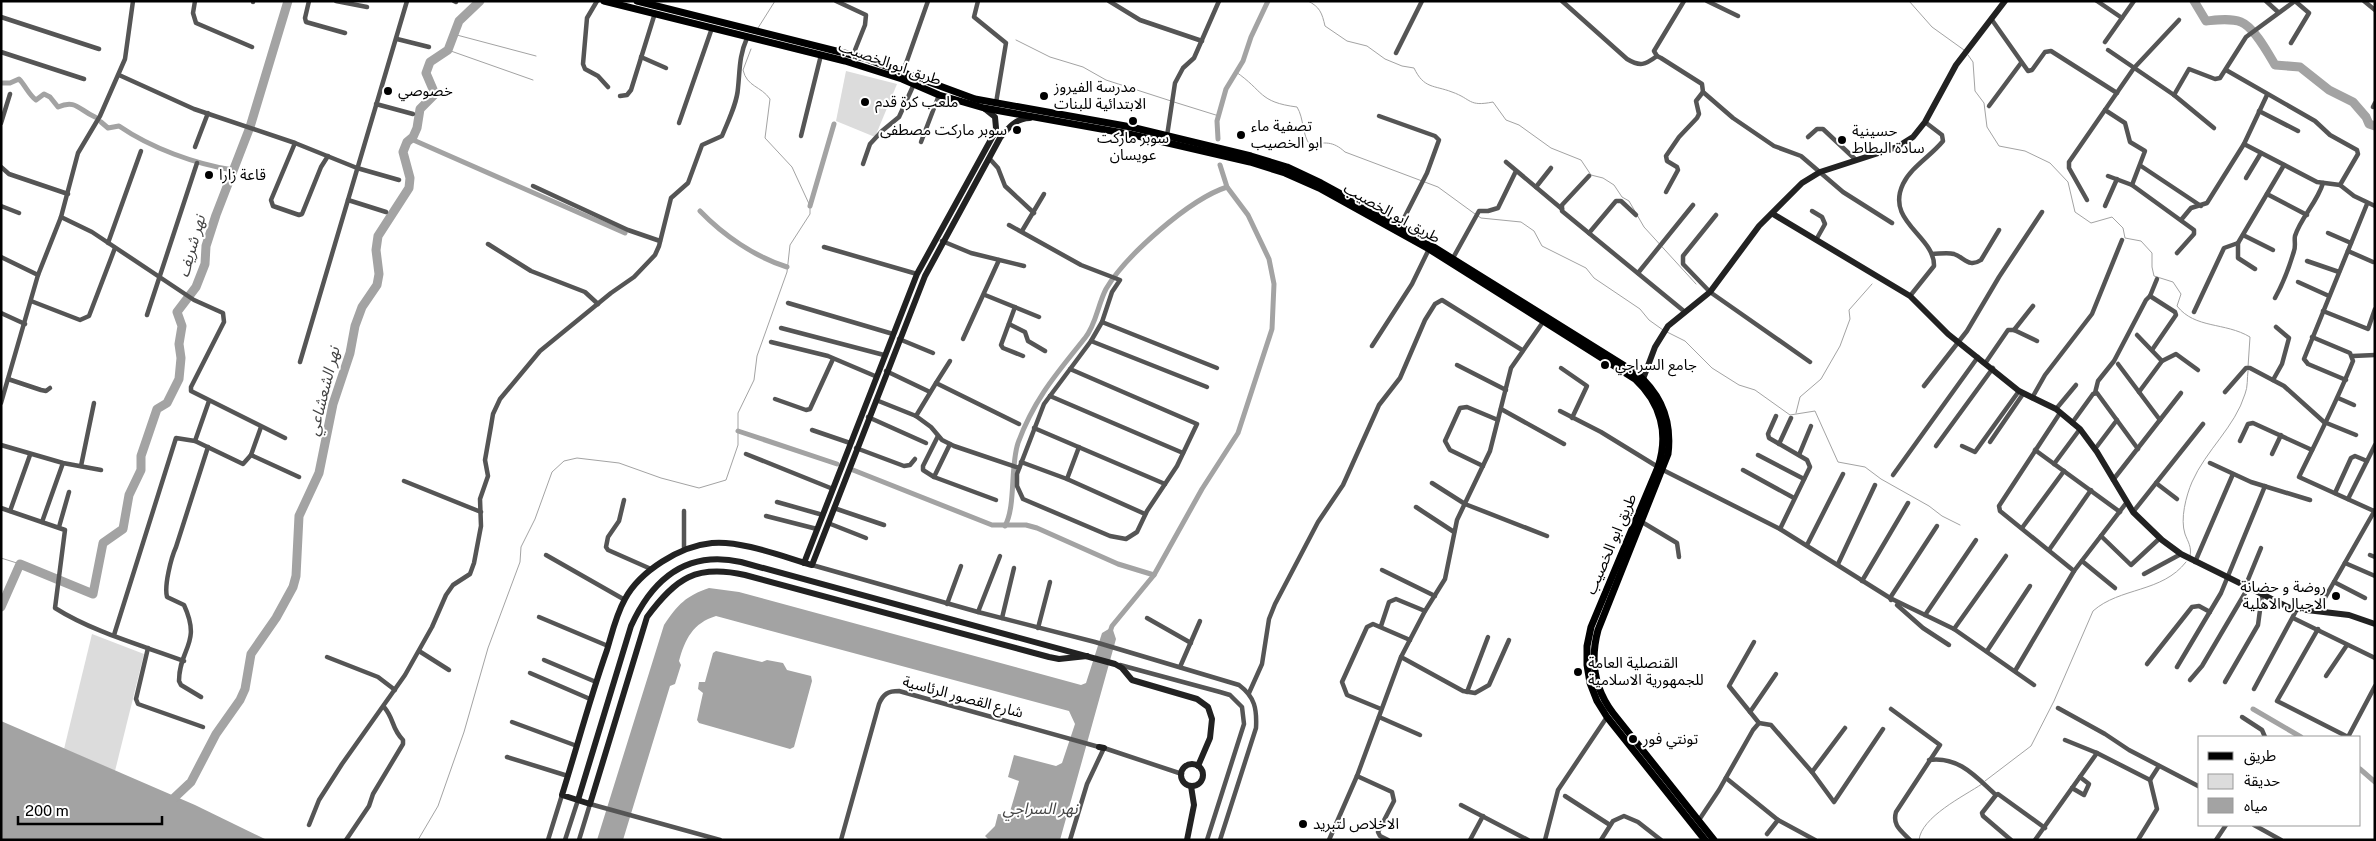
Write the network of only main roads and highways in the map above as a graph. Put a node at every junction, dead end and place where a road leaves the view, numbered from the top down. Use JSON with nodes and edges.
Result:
{"nodes":[{"id":1,"x":604,"y":1,"type":"edge"},
{"id":2,"x":638,"y":1,"type":"edge"},
{"id":3,"x":2005,"y":1,"type":"edge"},
{"id":4,"x":871,"y":64,"type":"junction"},
{"id":5,"x":984,"y":108,"type":"junction"},
{"id":6,"x":1040,"y":117,"type":"junction"},
{"id":7,"x":1130,"y":130,"type":"junction"},
{"id":8,"x":1773,"y":214,"type":"junction"},
{"id":9,"x":1486,"y":281,"type":"junction"},
{"id":10,"x":1643,"y":378,"type":"junction"},
{"id":11,"x":1660,"y":469,"type":"junction"},
{"id":12,"x":804,"y":563,"type":"junction"},
{"id":13,"x":2375,"y":624,"type":"edge"},
{"id":14,"x":1089,"y":657,"type":"junction"},
{"id":15,"x":1198,"y":766,"type":"junction"},
{"id":16,"x":1191,"y":786,"type":"junction"},
{"id":17,"x":1674,"y":795,"type":"junction"},
{"id":18,"x":578,"y":800,"type":"junction"},
{"id":19,"x":1188,"y":840,"type":"edge"},
{"id":20,"x":1705,"y":840,"type":"edge"},
{"id":21,"x":1714,"y":840,"type":"edge"}],
"edges":[{"from":1,"to":4,"type":"main road","name":"طريق ابو الخصيب"},
{"from":2,"to":4,"type":"main road","name":"طريق ابو الخصيب"},
{"from":3,"to":8,"type":"main road"},
{"from":4,"to":5,"type":"main road","name":"طريق ابو الخصيب"},
{"from":4,"to":7,"type":"main road","name":"طريق ابو الخصيب"},
{"from":5,"to":6,"type":"main road","name":"طريق ابو الخصيب"},
{"from":5,"to":12,"type":"main road"},
{"from":6,"to":7,"type":"main road","name":"طريق ابو الخصيب"},
{"from":6,"to":12,"type":"main road"},
{"from":7,"to":9,"type":"main road","name":"طريق ابو الخصيب"},
{"from":7,"to":9,"type":"main road","name":"طريق ابو الخصيب"},
{"from":8,"to":10,"type":"main road"},
{"from":8,"to":13,"type":"main road"},
{"from":9,"to":10,"type":"main road","name":"طريق ابو الخصيب"},
{"from":9,"to":11,"type":"main road","name":"طريق ابو الخصيب"},
{"from":10,"to":11,"type":"main road","name":"طريق ابو الخصيب"},
{"from":11,"to":17,"type":"main road","name":"طريق ابو الخصيب"},
{"from":11,"to":17,"type":"main road","name":"طريق ابو الخصيب"},
{"from":12,"to":18,"type":"main road"},
{"from":14,"to":15,"type":"main road"},
{"from":14,"to":18,"type":"main road"},
{"from":14,"to":18,"type":"main road"},
{"from":15,"to":16,"type":"main road"},
{"from":15,"to":16,"type":"main road"},
{"from":16,"to":19,"type":"main road"},
{"from":17,"to":20,"type":"main road","name":"طريق ابو الخصيب"},
{"from":17,"to":21,"type":"main road","name":"طريق ابو الخصيب"}]}
